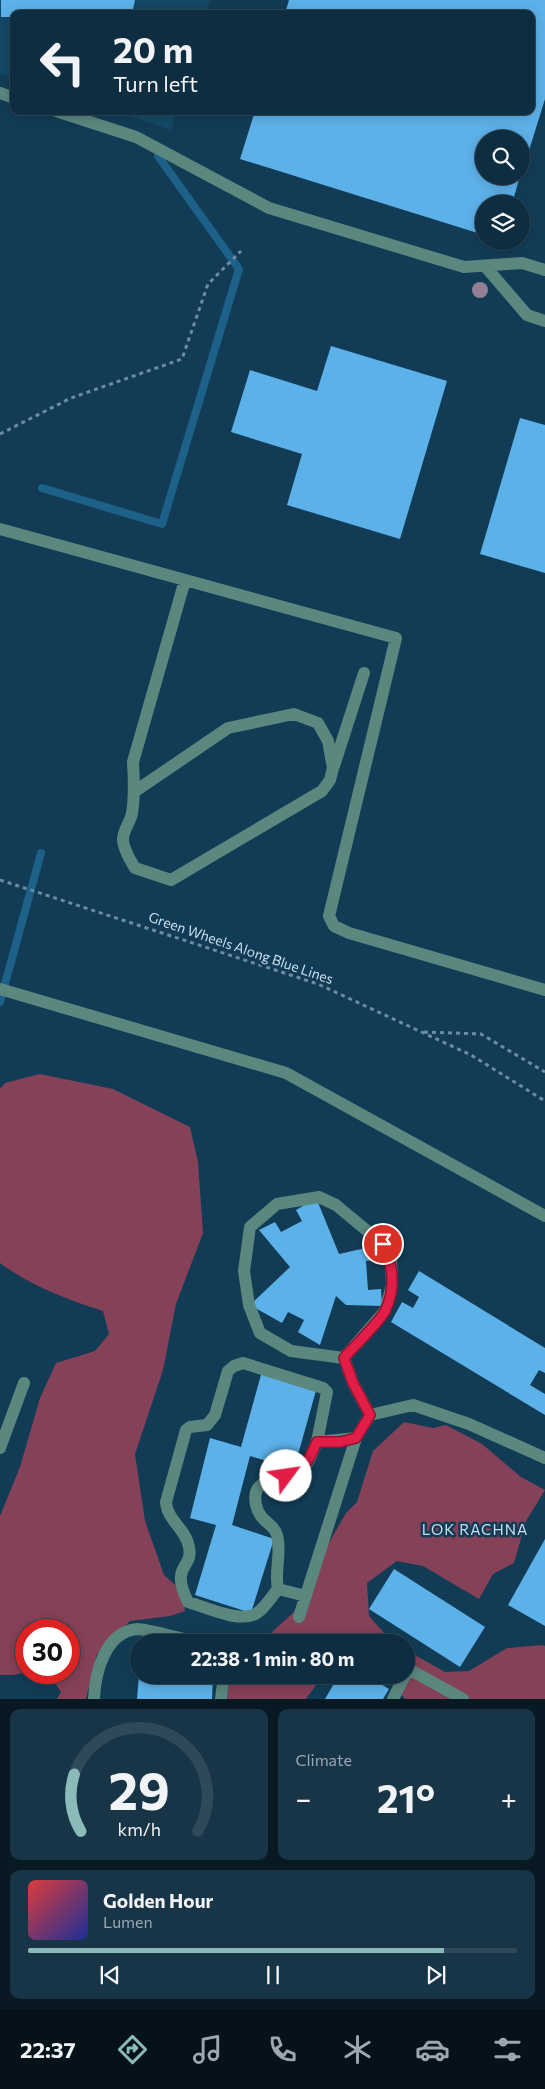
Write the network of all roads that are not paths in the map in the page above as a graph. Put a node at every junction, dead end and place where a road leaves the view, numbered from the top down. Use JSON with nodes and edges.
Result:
{"nodes":[{"id":1,"x":68,"y":115,"type":"edge"},
{"id":2,"x":485,"y":266,"type":"junction"},
{"id":3,"x":545,"y":269,"type":"edge"},
{"id":4,"x":545,"y":321,"type":"edge"},
{"id":5,"x":0,"y":529,"type":"edge"},
{"id":6,"x":185,"y":580,"type":"junction"},
{"id":7,"x":364,"y":673,"type":"dead end"},
{"id":8,"x":333,"y":768,"type":"junction"},
{"id":9,"x":134,"y":792,"type":"junction"},
{"id":10,"x":0,"y":989,"type":"edge"},
{"id":11,"x":545,"y":990,"type":"edge"},
{"id":12,"x":545,"y":1216,"type":"edge"},
{"id":13,"x":344,"y":1358,"type":"junction"},
{"id":14,"x":24,"y":1382,"type":"dead end"},
{"id":15,"x":370,"y":1415,"type":"junction"},
{"id":16,"x":356,"y":1438,"type":"junction"},
{"id":17,"x":317,"y":1442,"type":"junction"},
{"id":18,"x":0,"y":1448,"type":"edge"},
{"id":19,"x":545,"y":1458,"type":"edge"},
{"id":20,"x":278,"y":1589,"type":"junction"},
{"id":21,"x":306,"y":1596,"type":"junction"},
{"id":22,"x":299,"y":1617,"type":"dead end"},
{"id":23,"x":161,"y":1634,"type":"edge"},
{"id":24,"x":415,"y":1673,"type":"edge"},
{"id":25,"x":223,"y":1684,"type":"edge"},
{"id":26,"x":401,"y":1684,"type":"edge"},
{"id":27,"x":94,"y":1699,"type":"edge"},
{"id":28,"x":221,"y":1699,"type":"edge"},
{"id":29,"x":393,"y":1699,"type":"edge"},
{"id":30,"x":463,"y":1699,"type":"edge"}],
"edges":[{"from":1,"to":2,"type":"street"},
{"from":2,"to":3,"type":"street"},
{"from":2,"to":4,"type":"street"},
{"from":5,"to":6,"type":"street"},
{"from":6,"to":9,"type":"street"},
{"from":6,"to":11,"type":"street"},
{"from":7,"to":8,"type":"street"},
{"from":8,"to":9,"type":"street"},
{"from":8,"to":9,"type":"street"},
{"from":10,"to":12,"type":"street"},
{"from":13,"to":13,"type":"street"},
{"from":13,"to":15,"type":"street"},
{"from":14,"to":18,"type":"street"},
{"from":15,"to":16,"type":"street"},
{"from":15,"to":19,"type":"street"},
{"from":16,"to":17,"type":"street"},
{"from":16,"to":21,"type":"street"},
{"from":17,"to":20,"type":"street"},
{"from":17,"to":20,"type":"street"},
{"from":20,"to":21,"type":"street"},
{"from":21,"to":22,"type":"street"},
{"from":23,"to":27,"type":"street"},
{"from":24,"to":30,"type":"street"},
{"from":25,"to":28,"type":"street"},
{"from":26,"to":29,"type":"street"}]}
